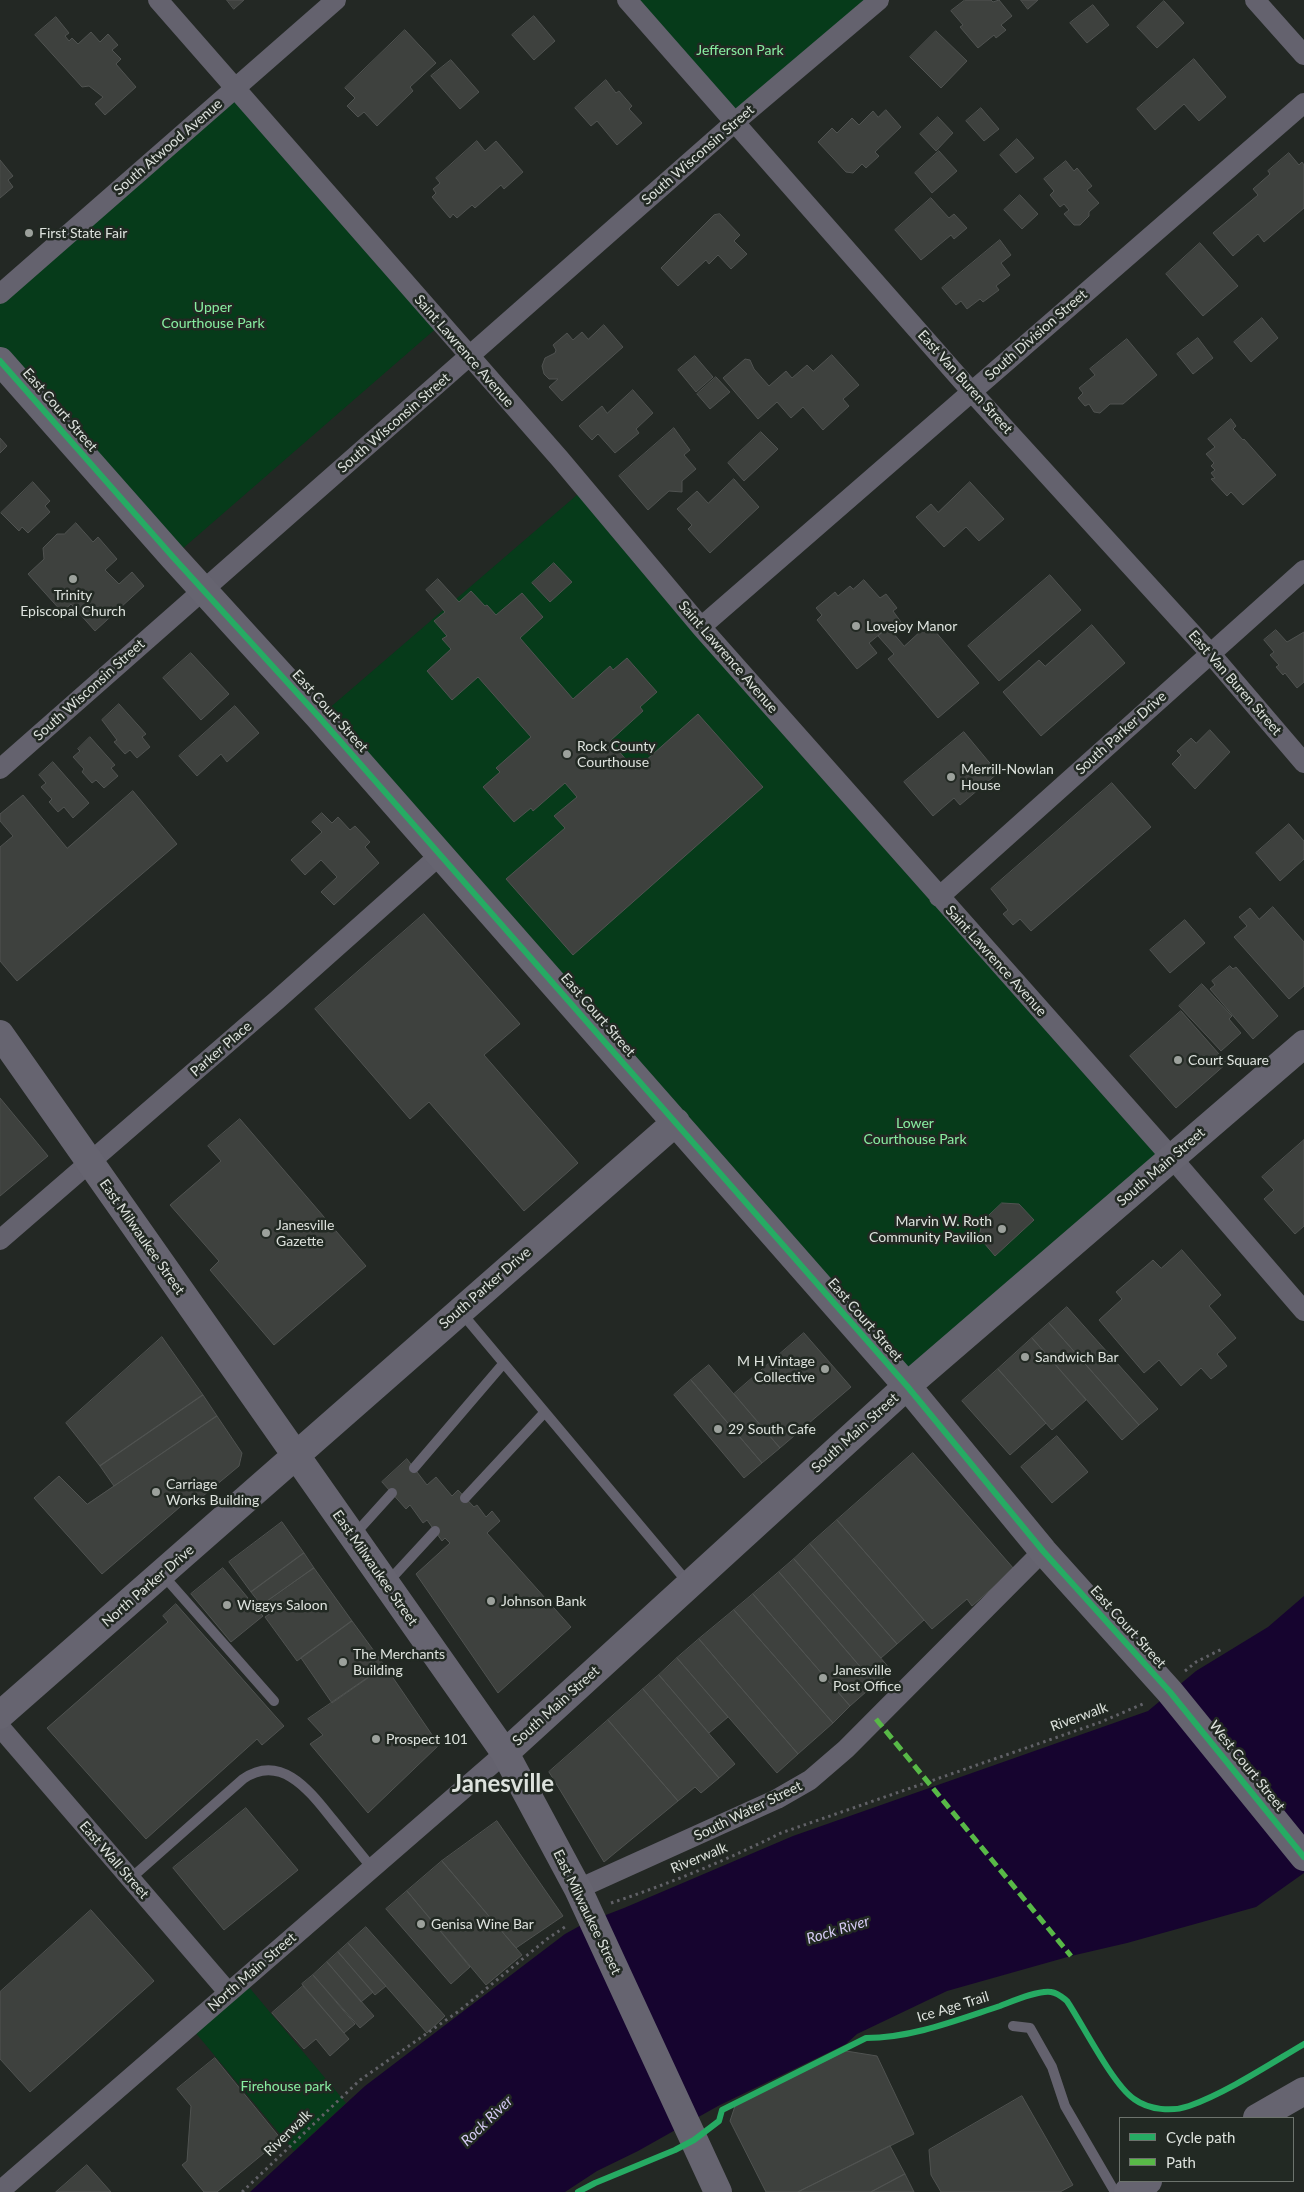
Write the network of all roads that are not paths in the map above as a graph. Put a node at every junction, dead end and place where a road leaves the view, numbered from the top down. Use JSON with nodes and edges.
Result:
{"nodes":[{"id":1,"x":158,"y":0,"type":"edge"},
{"id":2,"x":336,"y":0,"type":"edge"},
{"id":3,"x":627,"y":0,"type":"edge"},
{"id":4,"x":879,"y":0,"type":"edge"},
{"id":5,"x":1255,"y":0,"type":"edge"},
{"id":6,"x":1304,"y":55,"type":"edge"},
{"id":7,"x":236,"y":89,"type":"junction"},
{"id":8,"x":1304,"y":103,"type":"edge"},
{"id":9,"x":735,"y":122,"type":"junction"},
{"id":10,"x":0,"y":294,"type":"edge"},
{"id":11,"x":469,"y":357,"type":"junction"},
{"id":12,"x":0,"y":361,"type":"edge"},
{"id":13,"x":972,"y":391,"type":"junction"},
{"id":14,"x":1304,"y":570,"type":"edge"},
{"id":15,"x":203,"y":590,"type":"junction"},
{"id":16,"x":701,"y":627,"type":"junction"},
{"id":17,"x":1210,"y":653,"type":"junction"},
{"id":18,"x":1304,"y":763,"type":"edge"},
{"id":19,"x":0,"y":769,"type":"edge"},
{"id":20,"x":440,"y":854,"type":"junction"},
{"id":21,"x":939,"y":897,"type":"junction"},
{"id":22,"x":0,"y":1034,"type":"edge"},
{"id":23,"x":1304,"y":1044,"type":"edge"},
{"id":24,"x":676,"y":1122,"type":"junction"},
{"id":25,"x":1172,"y":1158,"type":"junction"},
{"id":26,"x":90,"y":1163,"type":"junction"},
{"id":27,"x":0,"y":1240,"type":"edge"},
{"id":28,"x":460,"y":1311,"type":"junction"},
{"id":29,"x":1304,"y":1311,"type":"edge"},
{"id":30,"x":503,"y":1364,"type":"junction"},
{"id":31,"x":907,"y":1386,"type":"junction"},
{"id":32,"x":544,"y":1413,"type":"junction"},
{"id":33,"x":296,"y":1456,"type":"junction"},
{"id":34,"x":414,"y":1468,"type":"dead end"},
{"id":35,"x":392,"y":1493,"type":"dead end"},
{"id":36,"x":465,"y":1498,"type":"dead end"},
{"id":37,"x":435,"y":1531,"type":"dead end"},
{"id":38,"x":353,"y":1537,"type":"junction"},
{"id":39,"x":1043,"y":1550,"type":"junction"},
{"id":40,"x":162,"y":1574,"type":"junction"},
{"id":41,"x":386,"y":1584,"type":"junction"},
{"id":42,"x":690,"y":1584,"type":"junction"},
{"id":43,"x":1168,"y":1690,"type":"joint"},
{"id":44,"x":274,"y":1701,"type":"dead end"},
{"id":45,"x":0,"y":1715,"type":"edge"},
{"id":46,"x":0,"y":1728,"type":"edge"},
{"id":47,"x":505,"y":1753,"type":"junction"},
{"id":48,"x":1304,"y":1857,"type":"edge"},
{"id":49,"x":372,"y":1868,"type":"junction"},
{"id":50,"x":130,"y":1879,"type":"junction"},
{"id":51,"x":587,"y":1907,"type":"junction"},
{"id":52,"x":228,"y":1992,"type":"junction"},
{"id":53,"x":1013,"y":2026,"type":"dead end"},
{"id":54,"x":1304,"y":2091,"type":"edge"},
{"id":55,"x":1259,"y":2117,"type":"edge"},
{"id":56,"x":1146,"y":2182,"type":"edge"},
{"id":57,"x":0,"y":2191,"type":"edge"},
{"id":58,"x":718,"y":2192,"type":"edge"},
{"id":59,"x":1115,"y":2192,"type":"edge"},
{"id":60,"x":1128,"y":2192,"type":"edge"}],
"edges":[{"from":1,"to":7,"type":"street","name":"Saint Lawrence Avenue"},
{"from":2,"to":7,"type":"street","name":"South Atwood Avenue"},
{"from":3,"to":9,"type":"street","name":"East Van Buren Street"},
{"from":4,"to":9,"type":"street","name":"South Wisconsin Street"},
{"from":5,"to":6,"type":"street"},
{"from":7,"to":10,"type":"street","name":"South Atwood Avenue"},
{"from":7,"to":11,"type":"street","name":"Saint Lawrence Avenue"},
{"from":8,"to":13,"type":"street","name":"South Division Street"},
{"from":9,"to":11,"type":"street","name":"South Wisconsin Street"},
{"from":9,"to":13,"type":"street","name":"East Van Buren Street"},
{"from":11,"to":15,"type":"street","name":"South Wisconsin Street"},
{"from":11,"to":16,"type":"street","name":"Saint Lawrence Avenue"},
{"from":12,"to":15,"type":"main road","name":"East Court Street"},
{"from":13,"to":16,"type":"street","name":"South Division Street"},
{"from":13,"to":17,"type":"street","name":"East Van Buren Street"},
{"from":14,"to":17,"type":"street","name":"South Parker Drive"},
{"from":15,"to":19,"type":"street","name":"South Wisconsin Street"},
{"from":15,"to":20,"type":"main road","name":"East Court Street"},
{"from":16,"to":21,"type":"street","name":"Saint Lawrence Avenue"},
{"from":17,"to":18,"type":"street","name":"East Van Buren Street"},
{"from":17,"to":21,"type":"street","name":"South Parker Drive"},
{"from":20,"to":24,"type":"main road","name":"East Court Street"},
{"from":20,"to":26,"type":"street","name":"Parker Place"},
{"from":21,"to":25,"type":"street","name":"Saint Lawrence Avenue"},
{"from":22,"to":26,"type":"main road","name":"East Milwaukee Street"},
{"from":23,"to":25,"type":"main road","name":"South Main Street"},
{"from":24,"to":28,"type":"main road","name":"South Parker Drive"},
{"from":24,"to":31,"type":"main road","name":"East Court Street"},
{"from":25,"to":29,"type":"street","name":"Saint Lawrence Avenue"},
{"from":25,"to":31,"type":"main road","name":"South Main Street"},
{"from":26,"to":27,"type":"street","name":"Parker Place"},
{"from":26,"to":33,"type":"main road","name":"East Milwaukee Street"},
{"from":28,"to":30,"type":"lane"},
{"from":28,"to":33,"type":"main road","name":"South Parker Drive"},
{"from":30,"to":32,"type":"lane"},
{"from":30,"to":34,"type":"lane"},
{"from":31,"to":39,"type":"main road","name":"East Court Street"},
{"from":31,"to":42,"type":"main road","name":"South Main Street"},
{"from":32,"to":36,"type":"lane"},
{"from":32,"to":42,"type":"lane"},
{"from":33,"to":38,"type":"main road","name":"East Milwaukee Street"},
{"from":33,"to":40,"type":"main road","name":"North Parker Drive"},
{"from":35,"to":38,"type":"lane"},
{"from":37,"to":41,"type":"lane"},
{"from":38,"to":41,"type":"main road","name":"East Milwaukee Street"},
{"from":39,"to":43,"type":"main road","name":"East Court Street"},
{"from":39,"to":51,"type":"street","name":"South Water Street"},
{"from":40,"to":44,"type":"lane"},
{"from":40,"to":45,"type":"main road","name":"North Parker Drive"},
{"from":41,"to":47,"type":"main road","name":"East Milwaukee Street"},
{"from":42,"to":47,"type":"main road","name":"South Main Street"},
{"from":43,"to":48,"type":"main road","name":"West Court Street"},
{"from":46,"to":50,"type":"street","name":"East Wall Street"},
{"from":47,"to":49,"type":"street","name":"North Main Street"},
{"from":47,"to":51,"type":"main road","name":"East Milwaukee Street"},
{"from":49,"to":50,"type":"lane"},
{"from":49,"to":52,"type":"street","name":"North Main Street"},
{"from":50,"to":52,"type":"street","name":"East Wall Street"},
{"from":51,"to":58,"type":"main road","name":"East Milwaukee Street"},
{"from":52,"to":57,"type":"street","name":"North Main Street"},
{"from":53,"to":59,"type":"lane"},
{"from":54,"to":55,"type":"main road"},
{"from":56,"to":60,"type":"main road"}]}
